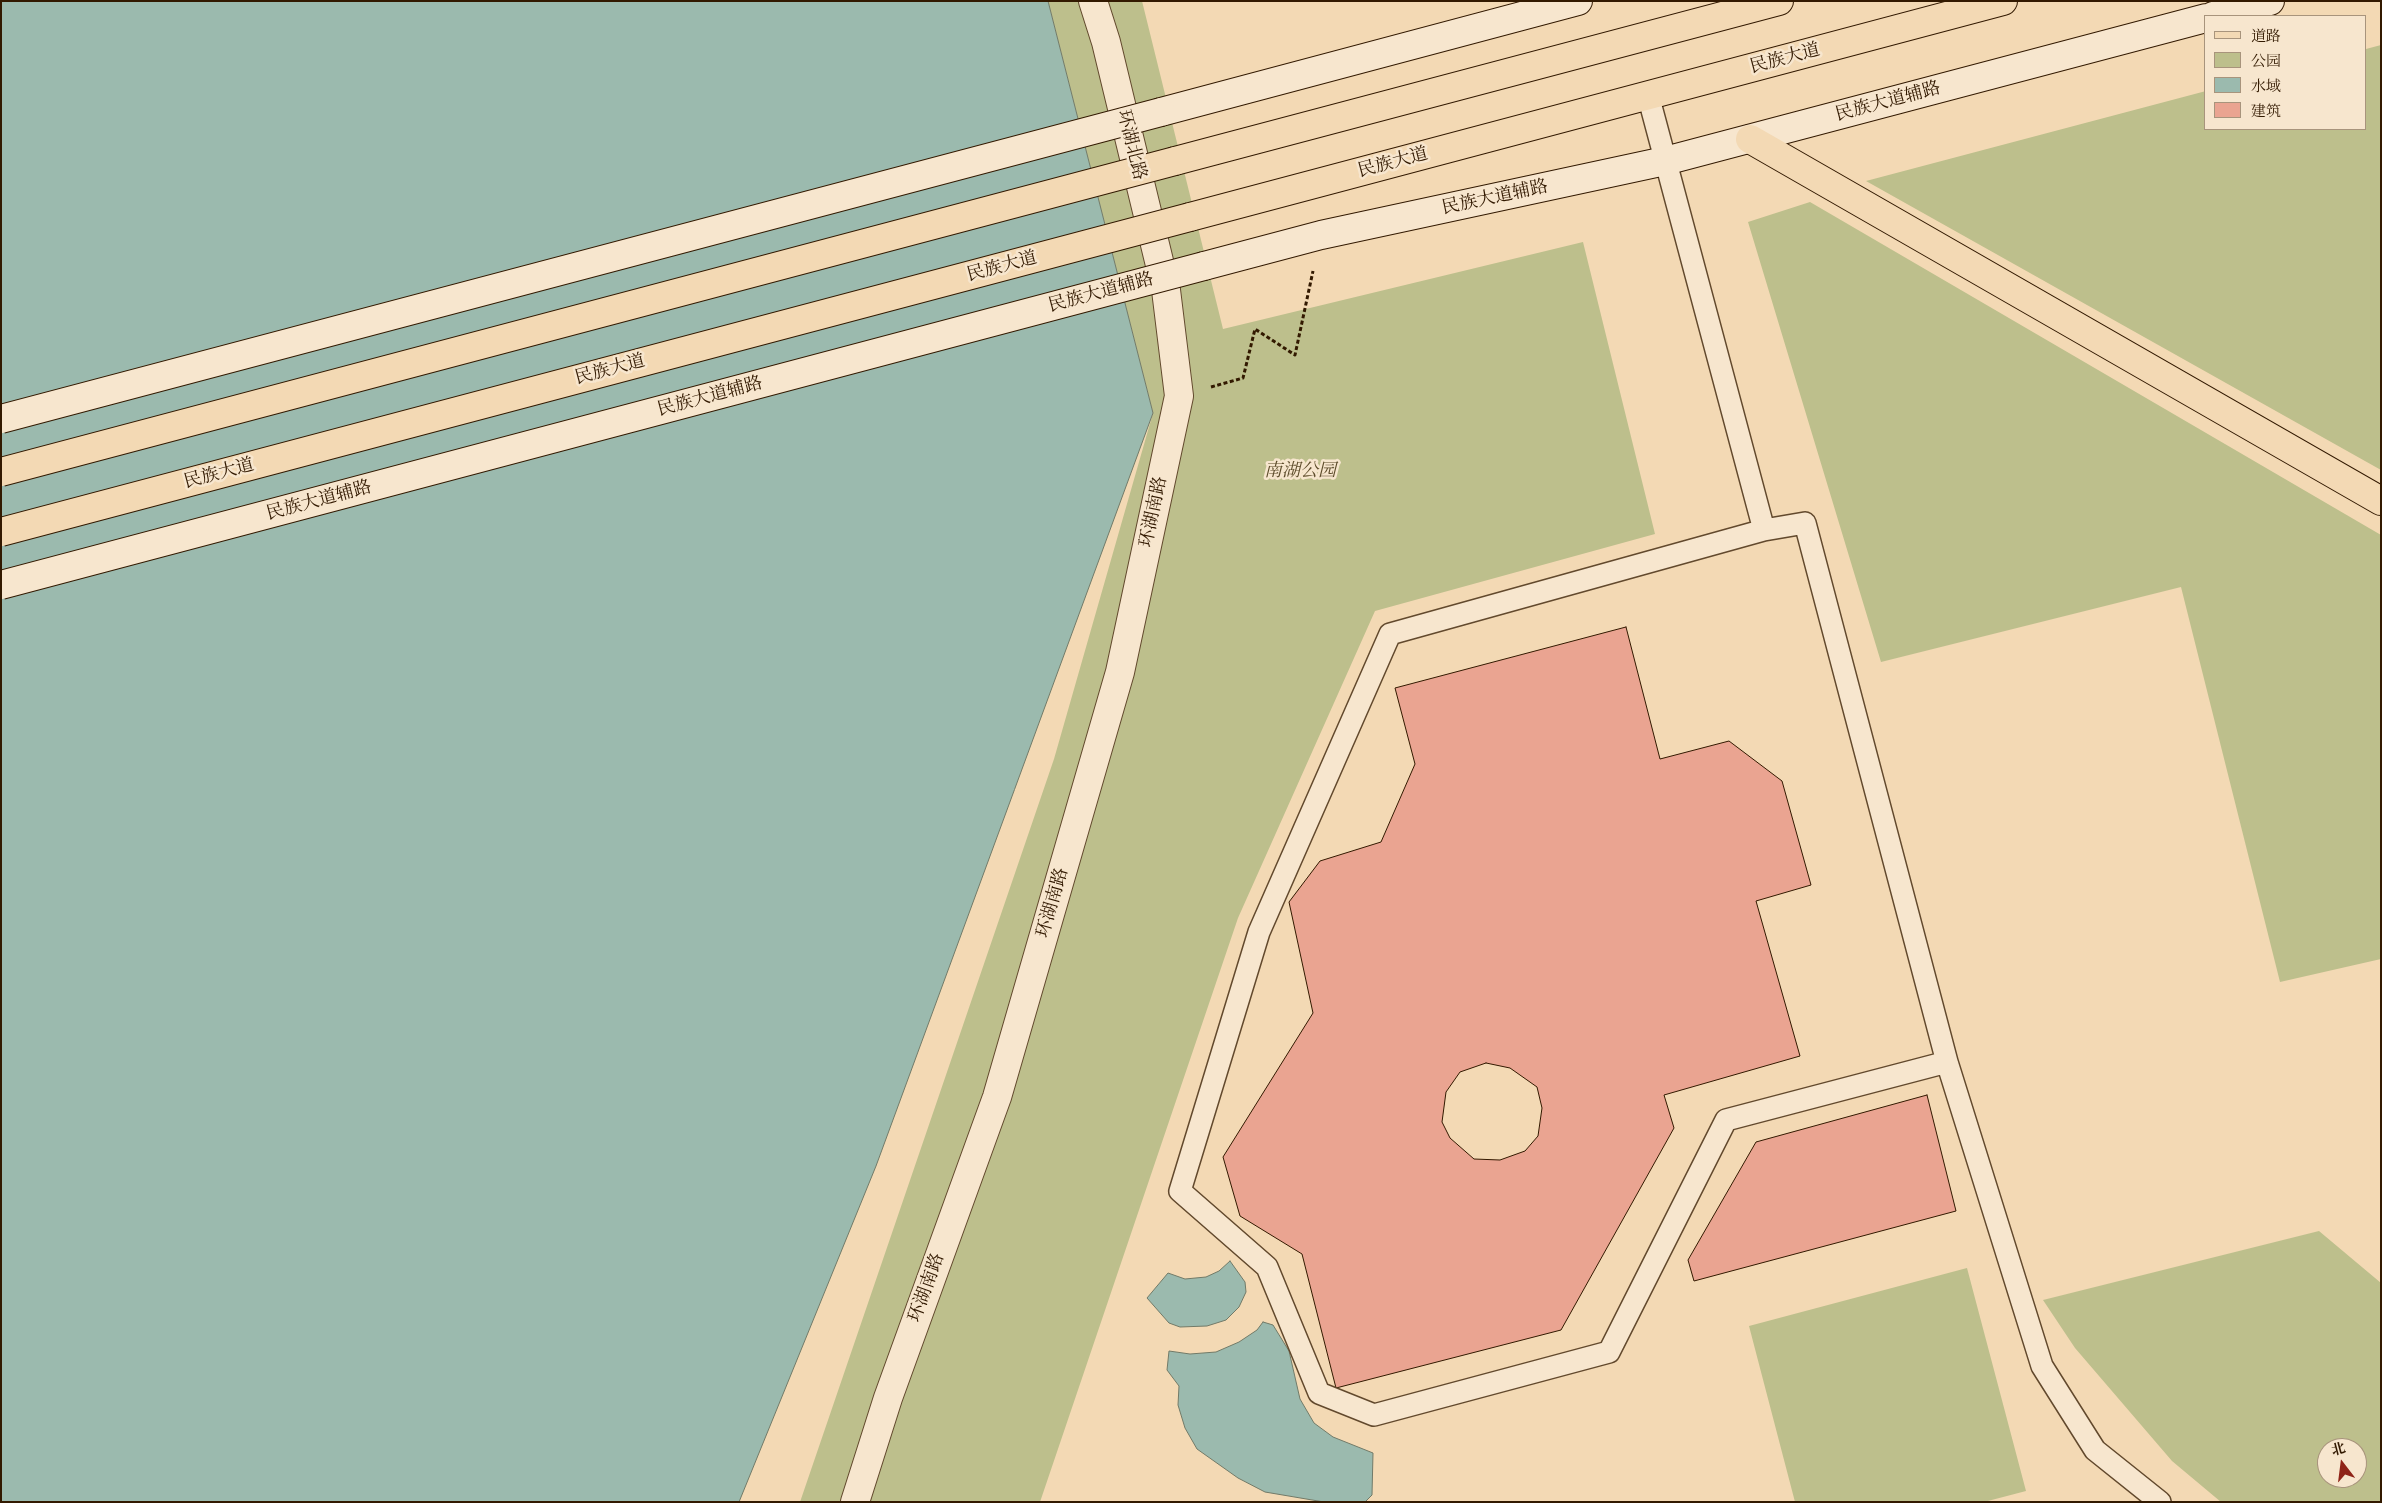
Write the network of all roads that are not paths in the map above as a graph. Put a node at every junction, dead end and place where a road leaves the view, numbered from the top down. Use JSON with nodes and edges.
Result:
{"nodes":[{"id":1,"x":1093,"y":1,"type":"edge"},
{"id":2,"x":1578,"y":1,"type":"edge"},
{"id":3,"x":1779,"y":1,"type":"edge"},
{"id":4,"x":2003,"y":1,"type":"edge"},
{"id":5,"x":2270,"y":1,"type":"edge"},
{"id":6,"x":2217,"y":15,"type":"edge"},
{"id":7,"x":2204,"y":19,"type":"edge"},
{"id":8,"x":1648,"y":95,"type":"junction"},
{"id":9,"x":1750,"y":139,"type":"junction"},
{"id":10,"x":1665,"y":161,"type":"junction"},
{"id":11,"x":1166,"y":290,"type":"joint"},
{"id":12,"x":1,"y":419,"type":"edge"},
{"id":13,"x":1,"y":472,"type":"edge"},
{"id":14,"x":2381,"y":501,"type":"edge"},
{"id":15,"x":1764,"y":530,"type":"junction"},
{"id":16,"x":1,"y":532,"type":"edge"},
{"id":17,"x":1,"y":585,"type":"edge"},
{"id":18,"x":1947,"y":1062,"type":"junction"},
{"id":19,"x":855,"y":1502,"type":"edge"},
{"id":20,"x":2160,"y":1502,"type":"edge"}],
"edges":[{"from":1,"to":11,"type":"street","name":"环湖北路"},
{"from":2,"to":12,"type":"street","bridge":true},
{"from":3,"to":13,"type":"main road","bridge":true},
{"from":4,"to":8,"type":"main road","name":"民族大道"},
{"from":5,"to":6,"type":"street"},
{"from":7,"to":9,"type":"street","name":"民族大道辅路"},
{"from":8,"to":10,"type":"lane"},
{"from":8,"to":16,"type":"main road","name":"民族大道","bridge":true},
{"from":9,"to":10,"type":"street","name":"民族大道辅路"},
{"from":9,"to":14,"type":"main road"},
{"from":10,"to":15,"type":"lane"},
{"from":10,"to":17,"type":"street","name":"民族大道辅路","bridge":true},
{"from":11,"to":19,"type":"street","name":"环湖南路"},
{"from":15,"to":18,"type":"lane"},
{"from":15,"to":18,"type":"lane"},
{"from":18,"to":20,"type":"lane"}]}
